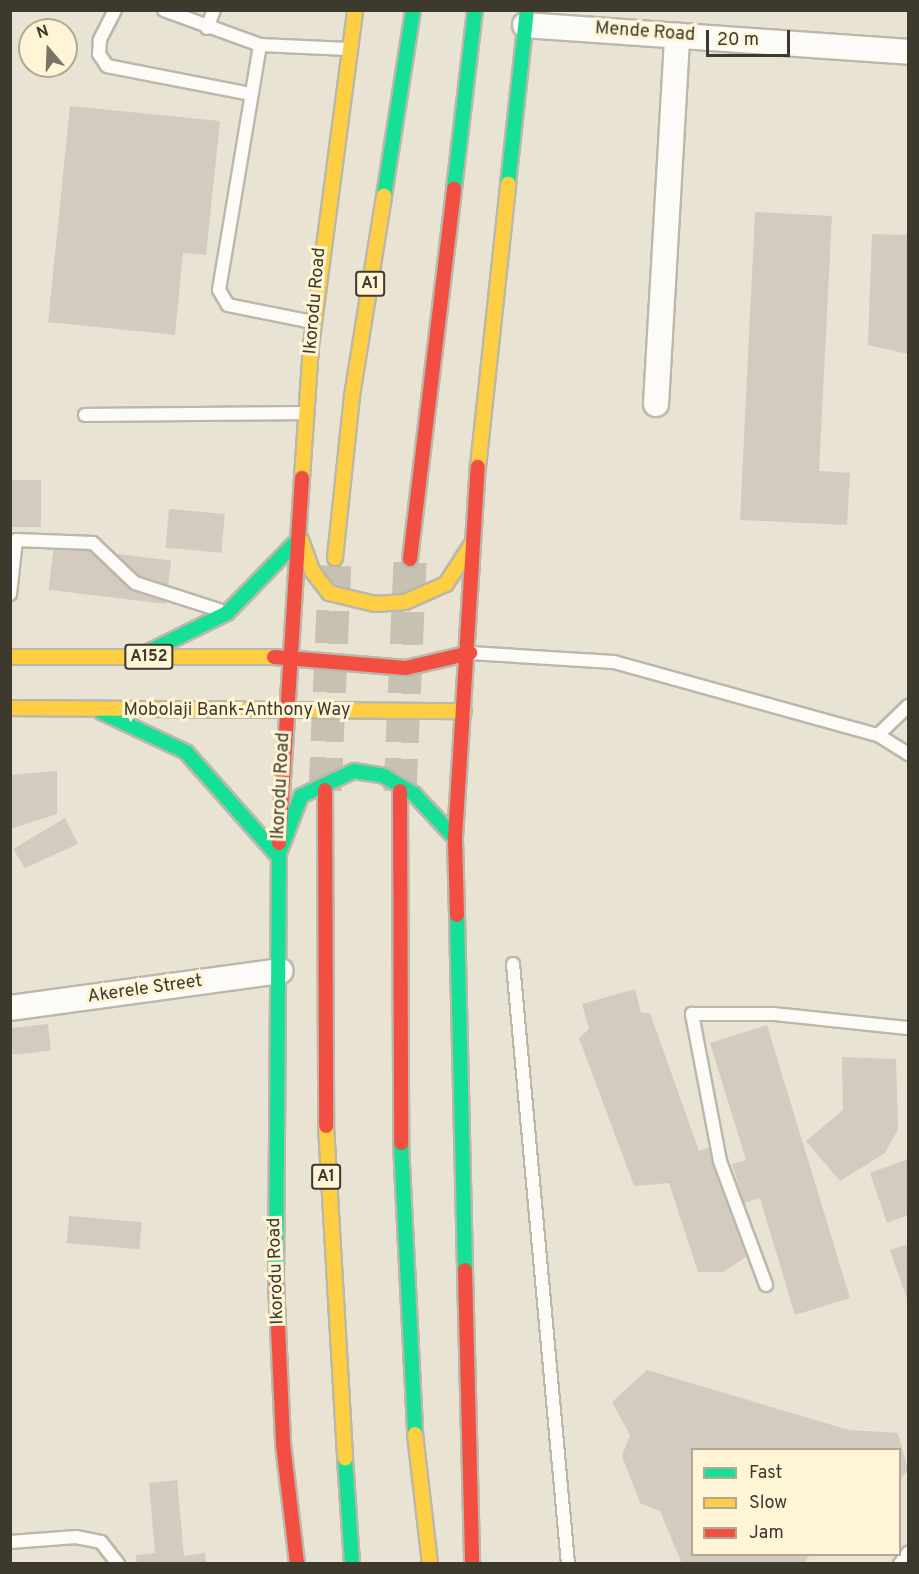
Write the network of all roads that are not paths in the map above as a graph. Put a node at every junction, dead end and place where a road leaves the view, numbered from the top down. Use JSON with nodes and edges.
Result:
{"nodes":[{"id":1,"x":115,"y":10,"type":"edge"},
{"id":2,"x":164,"y":10,"type":"edge"},
{"id":3,"x":214,"y":10,"type":"edge"},
{"id":4,"x":355,"y":10,"type":"edge"},
{"id":5,"x":413,"y":10,"type":"edge"},
{"id":6,"x":475,"y":10,"type":"edge"},
{"id":7,"x":526,"y":18,"type":"edge"},
{"id":8,"x":207,"y":28,"type":"junction"},
{"id":9,"x":677,"y":36,"type":"junction"},
{"id":10,"x":260,"y":45,"type":"junction"},
{"id":11,"x":350,"y":49,"type":"junction"},
{"id":12,"x":909,"y":52,"type":"edge"},
{"id":13,"x":251,"y":94,"type":"junction"},
{"id":14,"x":313,"y":322,"type":"junction"},
{"id":15,"x":656,"y":404,"type":"dead end"},
{"id":16,"x":309,"y":413,"type":"junction"},
{"id":17,"x":85,"y":415,"type":"dead end"},
{"id":18,"x":300,"y":538,"type":"junction"},
{"id":19,"x":474,"y":540,"type":"junction"},
{"id":20,"x":335,"y":558,"type":"tunnel mouth"},
{"id":21,"x":410,"y":559,"type":"tunnel mouth"},
{"id":22,"x":10,"y":594,"type":"edge"},
{"id":23,"x":227,"y":613,"type":"junction"},
{"id":24,"x":470,"y":653,"type":"junction"},
{"id":25,"x":140,"y":656,"type":"junction"},
{"id":26,"x":10,"y":657,"type":"edge"},
{"id":27,"x":288,"y":657,"type":"junction"},
{"id":28,"x":909,"y":706,"type":"edge"},
{"id":29,"x":10,"y":708,"type":"edge"},
{"id":30,"x":286,"y":709,"type":"junction"},
{"id":31,"x":464,"y":711,"type":"junction"},
{"id":32,"x":101,"y":712,"type":"junction"},
{"id":33,"x":878,"y":735,"type":"junction"},
{"id":34,"x":909,"y":754,"type":"edge"},
{"id":35,"x":325,"y":790,"type":"tunnel mouth"},
{"id":36,"x":400,"y":791,"type":"tunnel mouth"},
{"id":37,"x":455,"y":838,"type":"junction"},
{"id":38,"x":278,"y":856,"type":"junction"},
{"id":39,"x":513,"y":964,"type":"dead end"},
{"id":40,"x":280,"y":971,"type":"junction"},
{"id":41,"x":10,"y":1008,"type":"edge"},
{"id":42,"x":909,"y":1028,"type":"edge"},
{"id":43,"x":766,"y":1285,"type":"dead end"},
{"id":44,"x":10,"y":1542,"type":"edge"},
{"id":45,"x":909,"y":1553,"type":"edge"},
{"id":46,"x":118,"y":1563,"type":"edge"},
{"id":47,"x":297,"y":1563,"type":"edge"},
{"id":48,"x":352,"y":1563,"type":"edge"},
{"id":49,"x":430,"y":1563,"type":"edge"},
{"id":50,"x":472,"y":1563,"type":"edge"},
{"id":51,"x":568,"y":1563,"type":"edge"},
{"id":52,"x":900,"y":1563,"type":"edge"}],
"edges":[{"from":1,"to":13,"type":"lane"},
{"from":2,"to":8,"type":"lane"},
{"from":3,"to":8,"type":"lane"},
{"from":4,"to":11,"type":"main road","name":"Ikorodu Road"},
{"from":5,"to":20,"type":"main road","number":"A1"},
{"from":6,"to":21,"type":"main road"},
{"from":7,"to":9,"type":"street","name":"Mende Road"},
{"from":7,"to":19,"type":"main road"},
{"from":8,"to":10,"type":"lane"},
{"from":9,"to":12,"type":"street","name":"Mende Road"},
{"from":9,"to":15,"type":"street"},
{"from":10,"to":11,"type":"lane"},
{"from":10,"to":13,"type":"lane"},
{"from":11,"to":14,"type":"main road","name":"Ikorodu Road"},
{"from":13,"to":14,"type":"lane"},
{"from":14,"to":16,"type":"main road","name":"Ikorodu Road"},
{"from":16,"to":17,"type":"lane"},
{"from":16,"to":18,"type":"main road","name":"Ikorodu Road"},
{"from":18,"to":19,"type":"main road"},
{"from":18,"to":23,"type":"main road","number":"A152"},
{"from":18,"to":27,"type":"main road","name":"Ikorodu Road"},
{"from":19,"to":24,"type":"main road"},
{"from":22,"to":23,"type":"lane"},
{"from":23,"to":25,"type":"main road","number":"A152"},
{"from":24,"to":27,"type":"main road","number":"A152"},
{"from":24,"to":31,"type":"main road"},
{"from":24,"to":33,"type":"lane"},
{"from":25,"to":26,"type":"main road","number":"A152"},
{"from":25,"to":27,"type":"main road","number":"A152"},
{"from":27,"to":30,"type":"main road","name":"Ikorodu Road"},
{"from":28,"to":33,"type":"lane"},
{"from":29,"to":32,"type":"main road","name":"Mobolaji Bank-Anthony Way"},
{"from":30,"to":31,"type":"main road","name":"Mobolaji Bank-Anthony Way"},
{"from":30,"to":32,"type":"main road","name":"Mobolaji Bank-Anthony Way"},
{"from":30,"to":38,"type":"main road","name":"Ikorodu Road"},
{"from":31,"to":37,"type":"main road"},
{"from":32,"to":38,"type":"main road"},
{"from":33,"to":34,"type":"lane"},
{"from":35,"to":48,"type":"main road","number":"A1"},
{"from":36,"to":49,"type":"main road"},
{"from":37,"to":38,"type":"main road"},
{"from":37,"to":50,"type":"main road"},
{"from":38,"to":40,"type":"main road","name":"Ikorodu Road"},
{"from":39,"to":51,"type":"lane"},
{"from":40,"to":41,"type":"street","name":"Akerele Street"},
{"from":40,"to":47,"type":"main road","name":"Ikorodu Road"},
{"from":42,"to":43,"type":"lane"},
{"from":44,"to":46,"type":"lane"},
{"from":45,"to":52,"type":"lane"}]}
